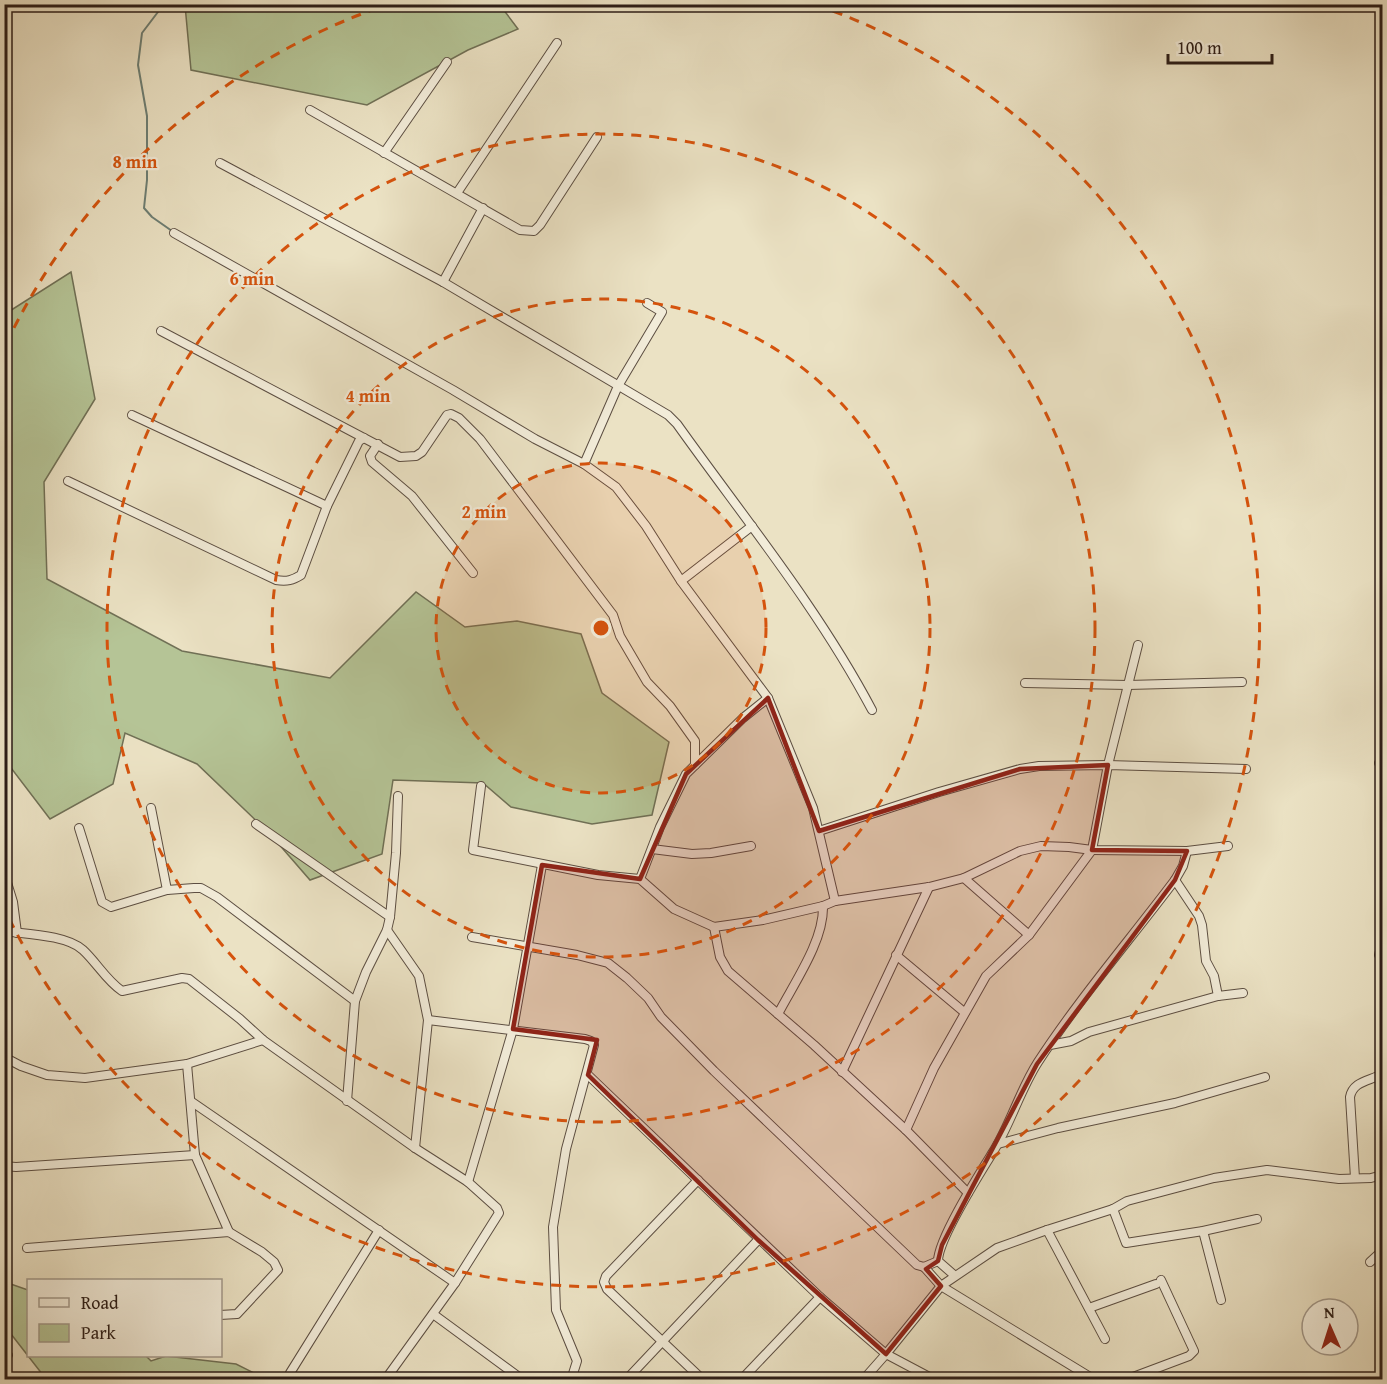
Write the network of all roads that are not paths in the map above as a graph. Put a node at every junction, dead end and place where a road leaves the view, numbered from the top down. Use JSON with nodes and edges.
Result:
{"nodes":[{"id":1,"x":557,"y":43,"type":"dead end"},
{"id":2,"x":447,"y":63,"type":"dead end"},
{"id":3,"x":310,"y":110,"type":"dead end"},
{"id":4,"x":597,"y":137,"type":"dead end"},
{"id":5,"x":384,"y":153,"type":"junction"},
{"id":6,"x":220,"y":163,"type":"dead end"},
{"id":7,"x":457,"y":193,"type":"junction"},
{"id":8,"x":483,"y":208,"type":"junction"},
{"id":9,"x":174,"y":233,"type":"dead end"},
{"id":10,"x":443,"y":282,"type":"junction"},
{"id":11,"x":647,"y":303,"type":"dead end"},
{"id":12,"x":161,"y":331,"type":"dead end"},
{"id":13,"x":618,"y":386,"type":"junction"},
{"id":14,"x":132,"y":415,"type":"dead end"},
{"id":15,"x":364,"y":438,"type":"junction"},
{"id":16,"x":378,"y":444,"type":"junction"},
{"id":17,"x":584,"y":464,"type":"junction"},
{"id":18,"x":68,"y":481,"type":"dead end"},
{"id":19,"x":327,"y":506,"type":"junction"},
{"id":20,"x":752,"y":526,"type":"junction"},
{"id":21,"x":473,"y":573,"type":"dead end"},
{"id":22,"x":681,"y":580,"type":"junction"},
{"id":23,"x":1138,"y":645,"type":"dead end"},
{"id":24,"x":1242,"y":682,"type":"dead end"},
{"id":25,"x":1025,"y":683,"type":"dead end"},
{"id":26,"x":1128,"y":685,"type":"junction"},
{"id":27,"x":768,"y":698,"type":"junction"},
{"id":28,"x":872,"y":710,"type":"dead end"},
{"id":29,"x":695,"y":765,"type":"junction"},
{"id":30,"x":1108,"y":765,"type":"junction"},
{"id":31,"x":1246,"y":769,"type":"dead end"},
{"id":32,"x":481,"y":786,"type":"dead end"},
{"id":33,"x":398,"y":796,"type":"dead end"},
{"id":34,"x":151,"y":807,"type":"dead end"},
{"id":35,"x":256,"y":824,"type":"dead end"},
{"id":36,"x":79,"y":828,"type":"dead end"},
{"id":37,"x":819,"y":831,"type":"junction"},
{"id":38,"x":751,"y":846,"type":"dead end"},
{"id":39,"x":1228,"y":846,"type":"dead end"},
{"id":40,"x":652,"y":849,"type":"junction"},
{"id":41,"x":1092,"y":850,"type":"junction"},
{"id":42,"x":1187,"y":851,"type":"junction"},
{"id":43,"x":542,"y":865,"type":"junction"},
{"id":44,"x":4,"y":873,"type":"edge"},
{"id":45,"x":964,"y":878,"type":"junction"},
{"id":46,"x":640,"y":879,"type":"junction"},
{"id":47,"x":1175,"y":880,"type":"junction"},
{"id":48,"x":929,"y":886,"type":"junction"},
{"id":49,"x":167,"y":890,"type":"junction"},
{"id":50,"x":9,"y":900,"type":"edge"},
{"id":51,"x":835,"y":901,"type":"junction"},
{"id":52,"x":823,"y":906,"type":"junction"},
{"id":53,"x":390,"y":917,"type":"junction"},
{"id":54,"x":714,"y":927,"type":"junction"},
{"id":55,"x":387,"y":930,"type":"junction"},
{"id":56,"x":4,"y":931,"type":"edge"},
{"id":57,"x":17,"y":933,"type":"junction"},
{"id":58,"x":1029,"y":935,"type":"junction"},
{"id":59,"x":472,"y":937,"type":"dead end"},
{"id":60,"x":1383,"y":944,"type":"edge"},
{"id":61,"x":528,"y":947,"type":"junction"},
{"id":62,"x":896,"y":955,"type":"junction"},
{"id":63,"x":1383,"y":959,"type":"edge"},
{"id":64,"x":1243,"y":993,"type":"dead end"},
{"id":65,"x":1218,"y":996,"type":"junction"},
{"id":66,"x":355,"y":1001,"type":"junction"},
{"id":67,"x":964,"y":1012,"type":"junction"},
{"id":68,"x":778,"y":1014,"type":"junction"},
{"id":69,"x":429,"y":1020,"type":"junction"},
{"id":70,"x":513,"y":1029,"type":"junction"},
{"id":71,"x":263,"y":1041,"type":"junction"},
{"id":72,"x":1050,"y":1045,"type":"junction"},
{"id":73,"x":4,"y":1057,"type":"edge"},
{"id":74,"x":187,"y":1064,"type":"junction"},
{"id":75,"x":842,"y":1072,"type":"junction"},
{"id":76,"x":1383,"y":1074,"type":"edge"},
{"id":77,"x":588,"y":1076,"type":"junction"},
{"id":78,"x":1265,"y":1077,"type":"dead end"},
{"id":79,"x":347,"y":1101,"type":"junction"},
{"id":80,"x":192,"y":1102,"type":"junction"},
{"id":81,"x":906,"y":1130,"type":"junction"},
{"id":82,"x":998,"y":1144,"type":"junction"},
{"id":83,"x":415,"y":1148,"type":"junction"},
{"id":84,"x":195,"y":1155,"type":"junction"},
{"id":85,"x":4,"y":1166,"type":"edge"},
{"id":86,"x":1383,"y":1175,"type":"edge"},
{"id":87,"x":1355,"y":1178,"type":"junction"},
{"id":88,"x":698,"y":1179,"type":"junction"},
{"id":89,"x":468,"y":1182,"type":"junction"},
{"id":90,"x":968,"y":1193,"type":"junction"},
{"id":91,"x":1113,"y":1209,"type":"junction"},
{"id":92,"x":1257,"y":1219,"type":"dead end"},
{"id":93,"x":379,"y":1230,"type":"junction"},
{"id":94,"x":1047,"y":1230,"type":"junction"},
{"id":95,"x":1203,"y":1231,"type":"junction"},
{"id":96,"x":230,"y":1232,"type":"junction"},
{"id":97,"x":758,"y":1239,"type":"junction"},
{"id":98,"x":27,"y":1248,"type":"dead end"},
{"id":99,"x":1383,"y":1251,"type":"edge"},
{"id":100,"x":938,"y":1261,"type":"junction"},
{"id":101,"x":1370,"y":1262,"type":"dead end"},
{"id":102,"x":924,"y":1267,"type":"junction"},
{"id":103,"x":954,"y":1275,"type":"junction"},
{"id":104,"x":455,"y":1283,"type":"junction"},
{"id":105,"x":941,"y":1286,"type":"junction"},
{"id":106,"x":820,"y":1297,"type":"junction"},
{"id":107,"x":1221,"y":1300,"type":"dead end"},
{"id":108,"x":1089,"y":1308,"type":"junction"},
{"id":109,"x":433,"y":1314,"type":"junction"},
{"id":110,"x":222,"y":1316,"type":"edge"},
{"id":111,"x":1105,"y":1339,"type":"dead end"},
{"id":112,"x":662,"y":1342,"type":"junction"},
{"id":113,"x":886,"y":1354,"type":"junction"},
{"id":114,"x":291,"y":1373,"type":"dead end"},
{"id":115,"x":385,"y":1380,"type":"edge"},
{"id":116,"x":523,"y":1380,"type":"edge"},
{"id":117,"x":571,"y":1380,"type":"edge"},
{"id":118,"x":626,"y":1380,"type":"edge"},
{"id":119,"x":703,"y":1380,"type":"edge"},
{"id":120,"x":741,"y":1380,"type":"edge"},
{"id":121,"x":862,"y":1380,"type":"edge"},
{"id":122,"x":934,"y":1380,"type":"edge"},
{"id":123,"x":1095,"y":1380,"type":"edge"},
{"id":124,"x":1125,"y":1380,"type":"edge"}],
"edges":[{"from":1,"to":7,"type":"street"},
{"from":2,"to":5,"type":"street"},
{"from":3,"to":5,"type":"street"},
{"from":4,"to":8,"type":"street"},
{"from":5,"to":7,"type":"street"},
{"from":6,"to":10,"type":"street"},
{"from":7,"to":8,"type":"street"},
{"from":8,"to":10,"type":"street"},
{"from":9,"to":17,"type":"street"},
{"from":10,"to":13,"type":"street"},
{"from":11,"to":13,"type":"street"},
{"from":12,"to":15,"type":"street"},
{"from":13,"to":17,"type":"street"},
{"from":13,"to":20,"type":"street"},
{"from":14,"to":19,"type":"street"},
{"from":15,"to":16,"type":"street"},
{"from":15,"to":19,"type":"street"},
{"from":16,"to":21,"type":"street"},
{"from":16,"to":29,"type":"street"},
{"from":17,"to":22,"type":"street"},
{"from":18,"to":19,"type":"street"},
{"from":20,"to":22,"type":"street"},
{"from":20,"to":28,"type":"street"},
{"from":22,"to":27,"type":"street"},
{"from":23,"to":26,"type":"street"},
{"from":24,"to":26,"type":"street"},
{"from":25,"to":26,"type":"street"},
{"from":26,"to":30,"type":"street"},
{"from":27,"to":29,"type":"street"},
{"from":27,"to":37,"type":"street"},
{"from":29,"to":40,"type":"street"},
{"from":30,"to":31,"type":"street"},
{"from":30,"to":37,"type":"street"},
{"from":30,"to":41,"type":"street"},
{"from":32,"to":43,"type":"street"},
{"from":33,"to":53,"type":"street"},
{"from":34,"to":49,"type":"street"},
{"from":35,"to":53,"type":"street"},
{"from":36,"to":49,"type":"street"},
{"from":37,"to":51,"type":"street"},
{"from":38,"to":40,"type":"street"},
{"from":39,"to":42,"type":"street"},
{"from":40,"to":46,"type":"street"},
{"from":41,"to":42,"type":"street"},
{"from":41,"to":45,"type":"street"},
{"from":41,"to":58,"type":"street"},
{"from":42,"to":47,"type":"street"},
{"from":43,"to":46,"type":"street"},
{"from":43,"to":61,"type":"street"},
{"from":44,"to":50,"type":"street"},
{"from":45,"to":48,"type":"street"},
{"from":45,"to":58,"type":"street"},
{"from":46,"to":54,"type":"street"},
{"from":47,"to":65,"type":"street"},
{"from":47,"to":72,"type":"street"},
{"from":48,"to":51,"type":"street"},
{"from":48,"to":62,"type":"street"},
{"from":49,"to":66,"type":"street"},
{"from":50,"to":57,"type":"street"},
{"from":51,"to":52,"type":"street"},
{"from":52,"to":54,"type":"street"},
{"from":52,"to":68,"type":"street"},
{"from":53,"to":55,"type":"street"},
{"from":54,"to":68,"type":"street"},
{"from":55,"to":66,"type":"street"},
{"from":55,"to":69,"type":"street"},
{"from":56,"to":57,"type":"street"},
{"from":57,"to":71,"type":"street"},
{"from":58,"to":67,"type":"street"},
{"from":59,"to":61,"type":"street"},
{"from":60,"to":63,"type":"street"},
{"from":61,"to":70,"type":"street"},
{"from":61,"to":102,"type":"street"},
{"from":62,"to":67,"type":"street"},
{"from":62,"to":75,"type":"street"},
{"from":64,"to":65,"type":"street"},
{"from":65,"to":72,"type":"street"},
{"from":66,"to":79,"type":"street"},
{"from":67,"to":81,"type":"street"},
{"from":68,"to":75,"type":"street"},
{"from":69,"to":70,"type":"street"},
{"from":69,"to":83,"type":"street"},
{"from":70,"to":77,"type":"street"},
{"from":70,"to":89,"type":"street"},
{"from":71,"to":74,"type":"street"},
{"from":71,"to":79,"type":"street"},
{"from":72,"to":82,"type":"street"},
{"from":73,"to":74,"type":"street"},
{"from":74,"to":80,"type":"street"},
{"from":75,"to":81,"type":"street"},
{"from":76,"to":87,"type":"street"},
{"from":77,"to":88,"type":"street"},
{"from":77,"to":117,"type":"street"},
{"from":78,"to":82,"type":"street"},
{"from":79,"to":83,"type":"street"},
{"from":80,"to":84,"type":"street"},
{"from":80,"to":93,"type":"street"},
{"from":81,"to":90,"type":"street"},
{"from":82,"to":90,"type":"street"},
{"from":83,"to":89,"type":"street"},
{"from":84,"to":85,"type":"street"},
{"from":84,"to":96,"type":"street"},
{"from":86,"to":87,"type":"street"},
{"from":87,"to":91,"type":"street"},
{"from":88,"to":97,"type":"street"},
{"from":88,"to":112,"type":"street"},
{"from":89,"to":104,"type":"street"},
{"from":90,"to":100,"type":"street"},
{"from":91,"to":94,"type":"street"},
{"from":91,"to":95,"type":"street"},
{"from":92,"to":95,"type":"street"},
{"from":93,"to":104,"type":"street"},
{"from":93,"to":114,"type":"street"},
{"from":94,"to":103,"type":"street"},
{"from":94,"to":108,"type":"street"},
{"from":95,"to":107,"type":"street"},
{"from":96,"to":98,"type":"street"},
{"from":96,"to":110,"type":"street"},
{"from":97,"to":106,"type":"street"},
{"from":97,"to":112,"type":"street"},
{"from":99,"to":101,"type":"street"},
{"from":100,"to":102,"type":"street"},
{"from":100,"to":103,"type":"street"},
{"from":102,"to":105,"type":"street"},
{"from":103,"to":105,"type":"street"},
{"from":104,"to":109,"type":"street"},
{"from":105,"to":113,"type":"street"},
{"from":105,"to":123,"type":"street"},
{"from":106,"to":113,"type":"street"},
{"from":106,"to":120,"type":"street"},
{"from":108,"to":111,"type":"street"},
{"from":108,"to":124,"type":"street"},
{"from":109,"to":115,"type":"street"},
{"from":109,"to":116,"type":"street"},
{"from":112,"to":118,"type":"street"},
{"from":112,"to":119,"type":"street"},
{"from":113,"to":121,"type":"street"},
{"from":113,"to":122,"type":"street"}]}
